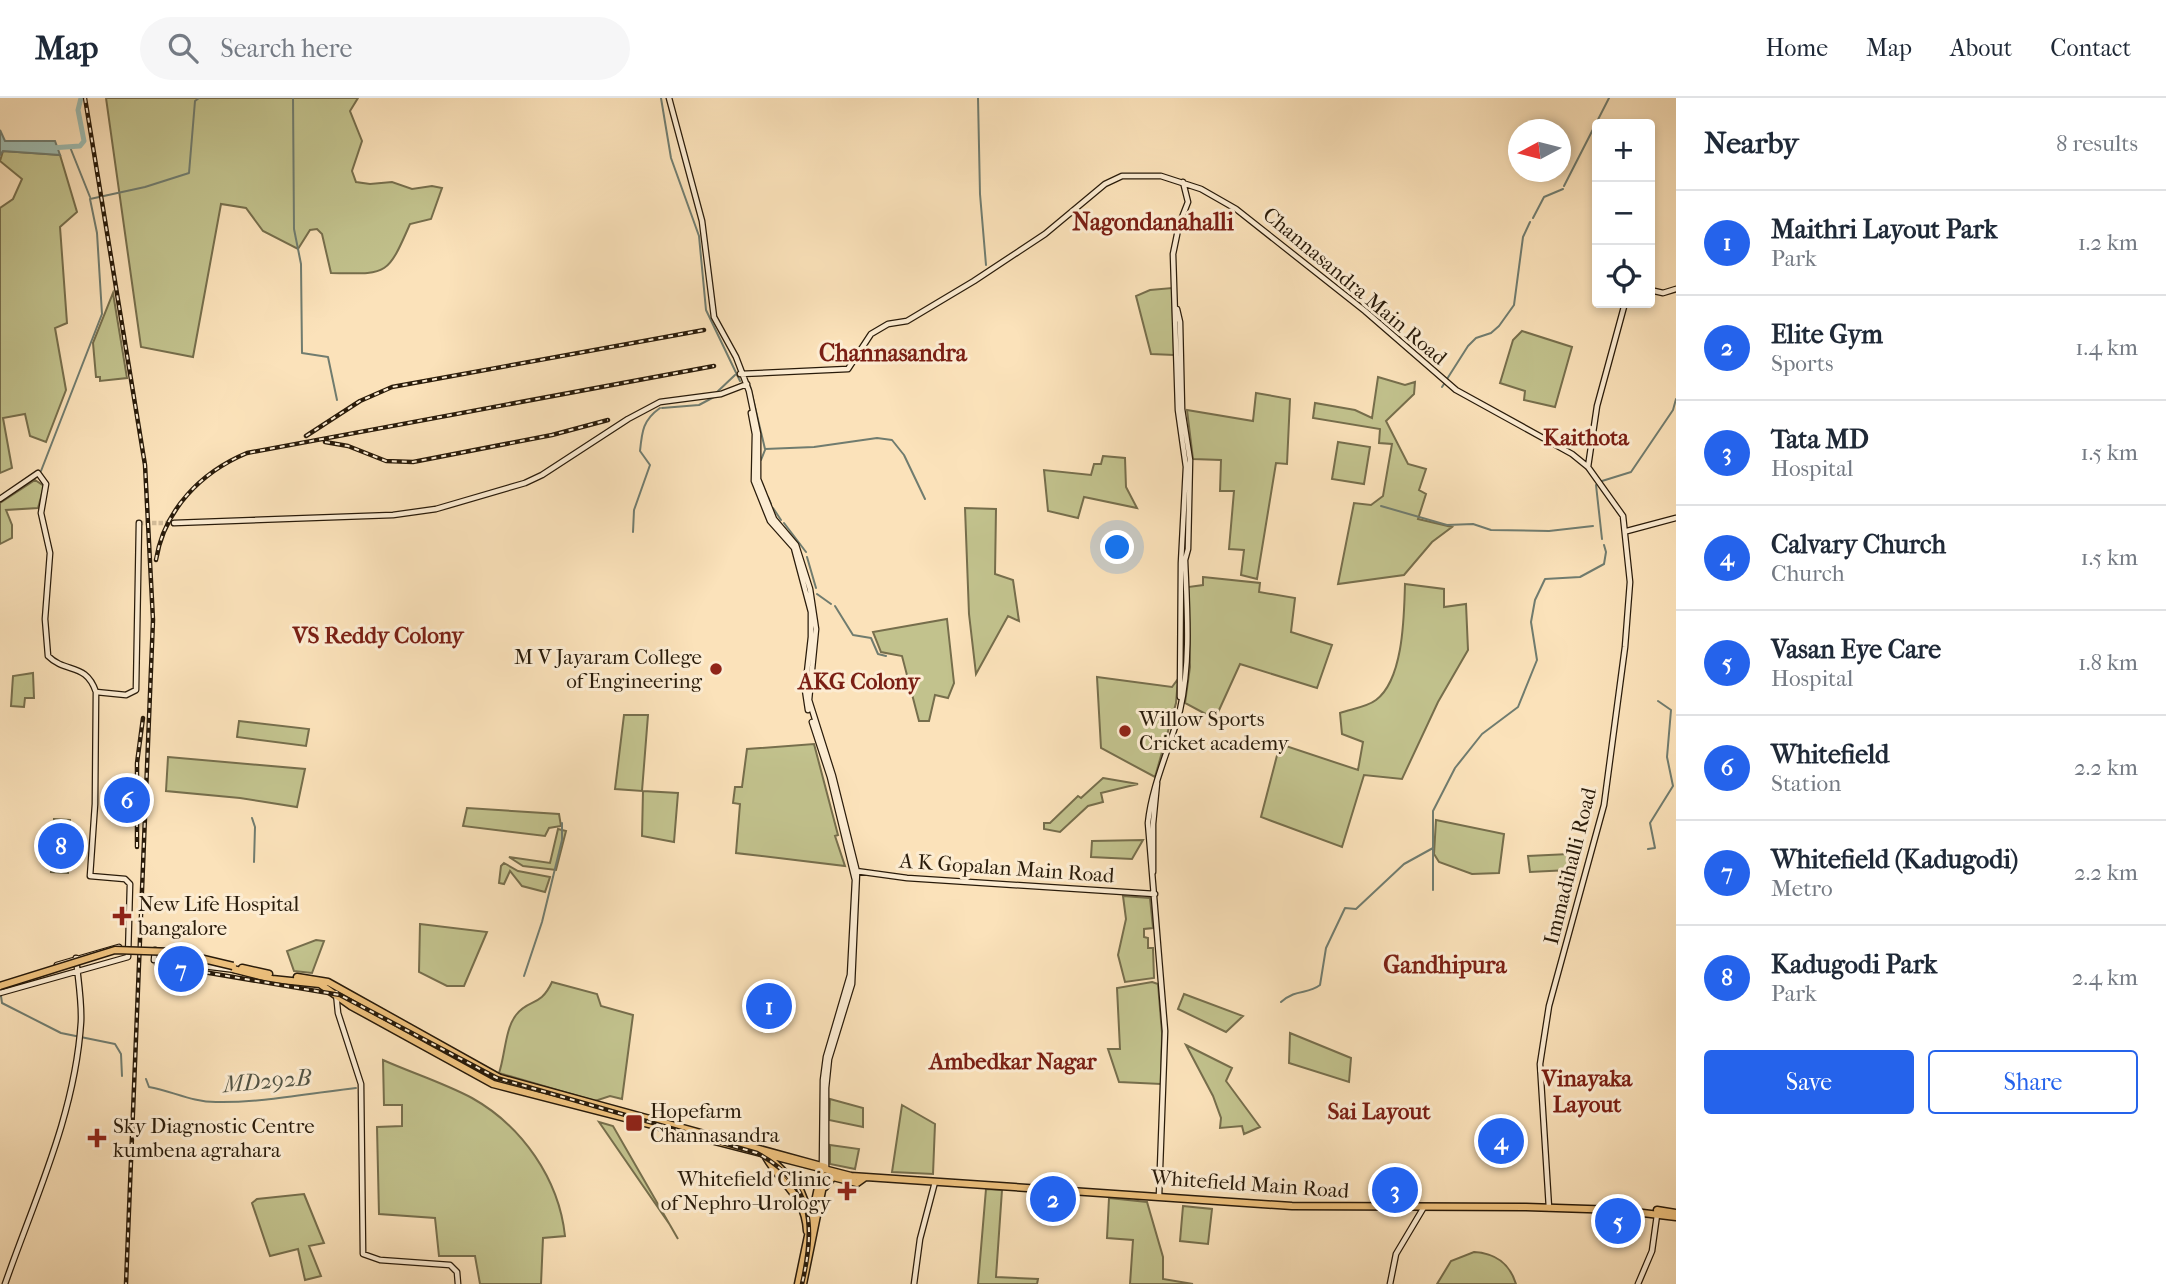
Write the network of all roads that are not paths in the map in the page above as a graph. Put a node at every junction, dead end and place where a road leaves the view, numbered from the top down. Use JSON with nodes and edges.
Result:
{"nodes":[{"id":1,"x":669,"y":98,"type":"edge"},
{"id":2,"x":1183,"y":181,"type":"junction"},
{"id":3,"x":1676,"y":289,"type":"edge"},
{"id":4,"x":1655,"y":291,"type":"edge"},
{"id":5,"x":1624,"y":308,"type":"edge"},
{"id":6,"x":741,"y":374,"type":"junction"},
{"id":7,"x":746,"y":386,"type":"junction"},
{"id":8,"x":1588,"y":467,"type":"junction"},
{"id":9,"x":0,"y":499,"type":"edge"},
{"id":10,"x":1676,"y":518,"type":"edge"},
{"id":11,"x":139,"y":523,"type":"dead end"},
{"id":12,"x":174,"y":523,"type":"tunnel mouth"},
{"id":13,"x":1627,"y":531,"type":"junction"},
{"id":14,"x":96,"y":692,"type":"junction"},
{"id":15,"x":855,"y":871,"type":"junction"},
{"id":16,"x":1155,"y":894,"type":"junction"},
{"id":17,"x":128,"y":948,"type":"junction"},
{"id":18,"x":76,"y":958,"type":"junction"},
{"id":19,"x":235,"y":968,"type":"junction"},
{"id":20,"x":77,"y":970,"type":"junction"},
{"id":21,"x":0,"y":988,"type":"edge"},
{"id":22,"x":337,"y":992,"type":"junction"},
{"id":23,"x":418,"y":1038,"type":"junction"},
{"id":24,"x":491,"y":1074,"type":"junction"},
{"id":25,"x":487,"y":1082,"type":"junction"},
{"id":26,"x":768,"y":1157,"type":"junction"},
{"id":27,"x":824,"y":1168,"type":"junction"},
{"id":28,"x":864,"y":1178,"type":"junction"},
{"id":29,"x":909,"y":1179,"type":"dead end"},
{"id":30,"x":932,"y":1182,"type":"junction"},
{"id":31,"x":823,"y":1188,"type":"junction"},
{"id":32,"x":1159,"y":1194,"type":"junction"},
{"id":33,"x":1549,"y":1206,"type":"junction"},
{"id":34,"x":1424,"y":1207,"type":"junction"},
{"id":35,"x":1619,"y":1208,"type":"junction"},
{"id":36,"x":1657,"y":1214,"type":"junction"},
{"id":37,"x":1676,"y":1215,"type":"edge"},
{"id":38,"x":811,"y":1223,"type":"junction"},
{"id":39,"x":808,"y":1240,"type":"junction"},
{"id":40,"x":801,"y":1280,"type":"edge"},
{"id":41,"x":5,"y":1284,"type":"edge"},
{"id":42,"x":458,"y":1284,"type":"edge"},
{"id":43,"x":914,"y":1284,"type":"edge"},
{"id":44,"x":1390,"y":1284,"type":"edge"},
{"id":45,"x":1637,"y":1284,"type":"edge"}],
"edges":[{"from":1,"to":6,"type":"street"},
{"from":2,"to":6,"type":"street","name":"Channasandra Main Road"},
{"from":2,"to":8,"type":"street","name":"Channasandra Main Road"},
{"from":2,"to":16,"type":"street"},
{"from":3,"to":4,"type":"street"},
{"from":5,"to":8,"type":"street"},
{"from":6,"to":7,"type":"street"},
{"from":7,"to":12,"type":"street"},
{"from":7,"to":15,"type":"street"},
{"from":8,"to":13,"type":"street","name":"Channasandra Main Road"},
{"from":9,"to":14,"type":"street"},
{"from":10,"to":13,"type":"street"},
{"from":11,"to":14,"type":"street"},
{"from":13,"to":33,"type":"street","name":"Immadihalli Road"},
{"from":14,"to":17,"type":"street"},
{"from":15,"to":16,"type":"street","name":"A K Gopalan Main Road"},
{"from":15,"to":27,"type":"street"},
{"from":16,"to":32,"type":"street"},
{"from":17,"to":18,"type":"street"},
{"from":17,"to":20,"type":"street"},
{"from":18,"to":20,"type":"street"},
{"from":18,"to":21,"type":"street"},
{"from":19,"to":19,"type":"street"},
{"from":19,"to":21,"type":"main road","bridge":true},
{"from":19,"to":22,"type":"main road"},
{"from":20,"to":21,"type":"street"},
{"from":20,"to":41,"type":"street"},
{"from":22,"to":23,"type":"main road"},
{"from":22,"to":42,"type":"street"},
{"from":23,"to":24,"type":"main road"},
{"from":23,"to":25,"type":"main road"},
{"from":24,"to":25,"type":"main road"},
{"from":24,"to":27,"type":"main road"},
{"from":25,"to":26,"type":"main road"},
{"from":26,"to":27,"type":"main road"},
{"from":26,"to":38,"type":"main road"},
{"from":26,"to":39,"type":"main road"},
{"from":27,"to":28,"type":"main road","name":"Whitefield Main Road"},
{"from":27,"to":31,"type":"main road"},
{"from":27,"to":32,"type":"main road","name":"Whitefield Main Road"},
{"from":27,"to":38,"type":"main road"},
{"from":28,"to":30,"type":"main road","name":"Whitefield Main Road"},
{"from":28,"to":31,"type":"main road"},
{"from":29,"to":30,"type":"main road"},
{"from":30,"to":32,"type":"main road","name":"Whitefield Main Road"},
{"from":30,"to":43,"type":"street"},
{"from":31,"to":40,"type":"main road"},
{"from":32,"to":33,"type":"main road","name":"Whitefield Main Road"},
{"from":32,"to":34,"type":"main road","name":"Whitefield Main Road"},
{"from":33,"to":34,"type":"main road","name":"Whitefield Main Road"},
{"from":33,"to":35,"type":"main road","name":"Whitefield Main Road"},
{"from":34,"to":44,"type":"street"},
{"from":35,"to":36,"type":"main road","name":"Whitefield Main Road"},
{"from":35,"to":37,"type":"main road","name":"Whitefield Main Road"},
{"from":36,"to":37,"type":"main road","name":"Whitefield Main Road"},
{"from":36,"to":45,"type":"street"},
{"from":38,"to":39,"type":"main road"},
{"from":39,"to":40,"type":"main road"}]}
